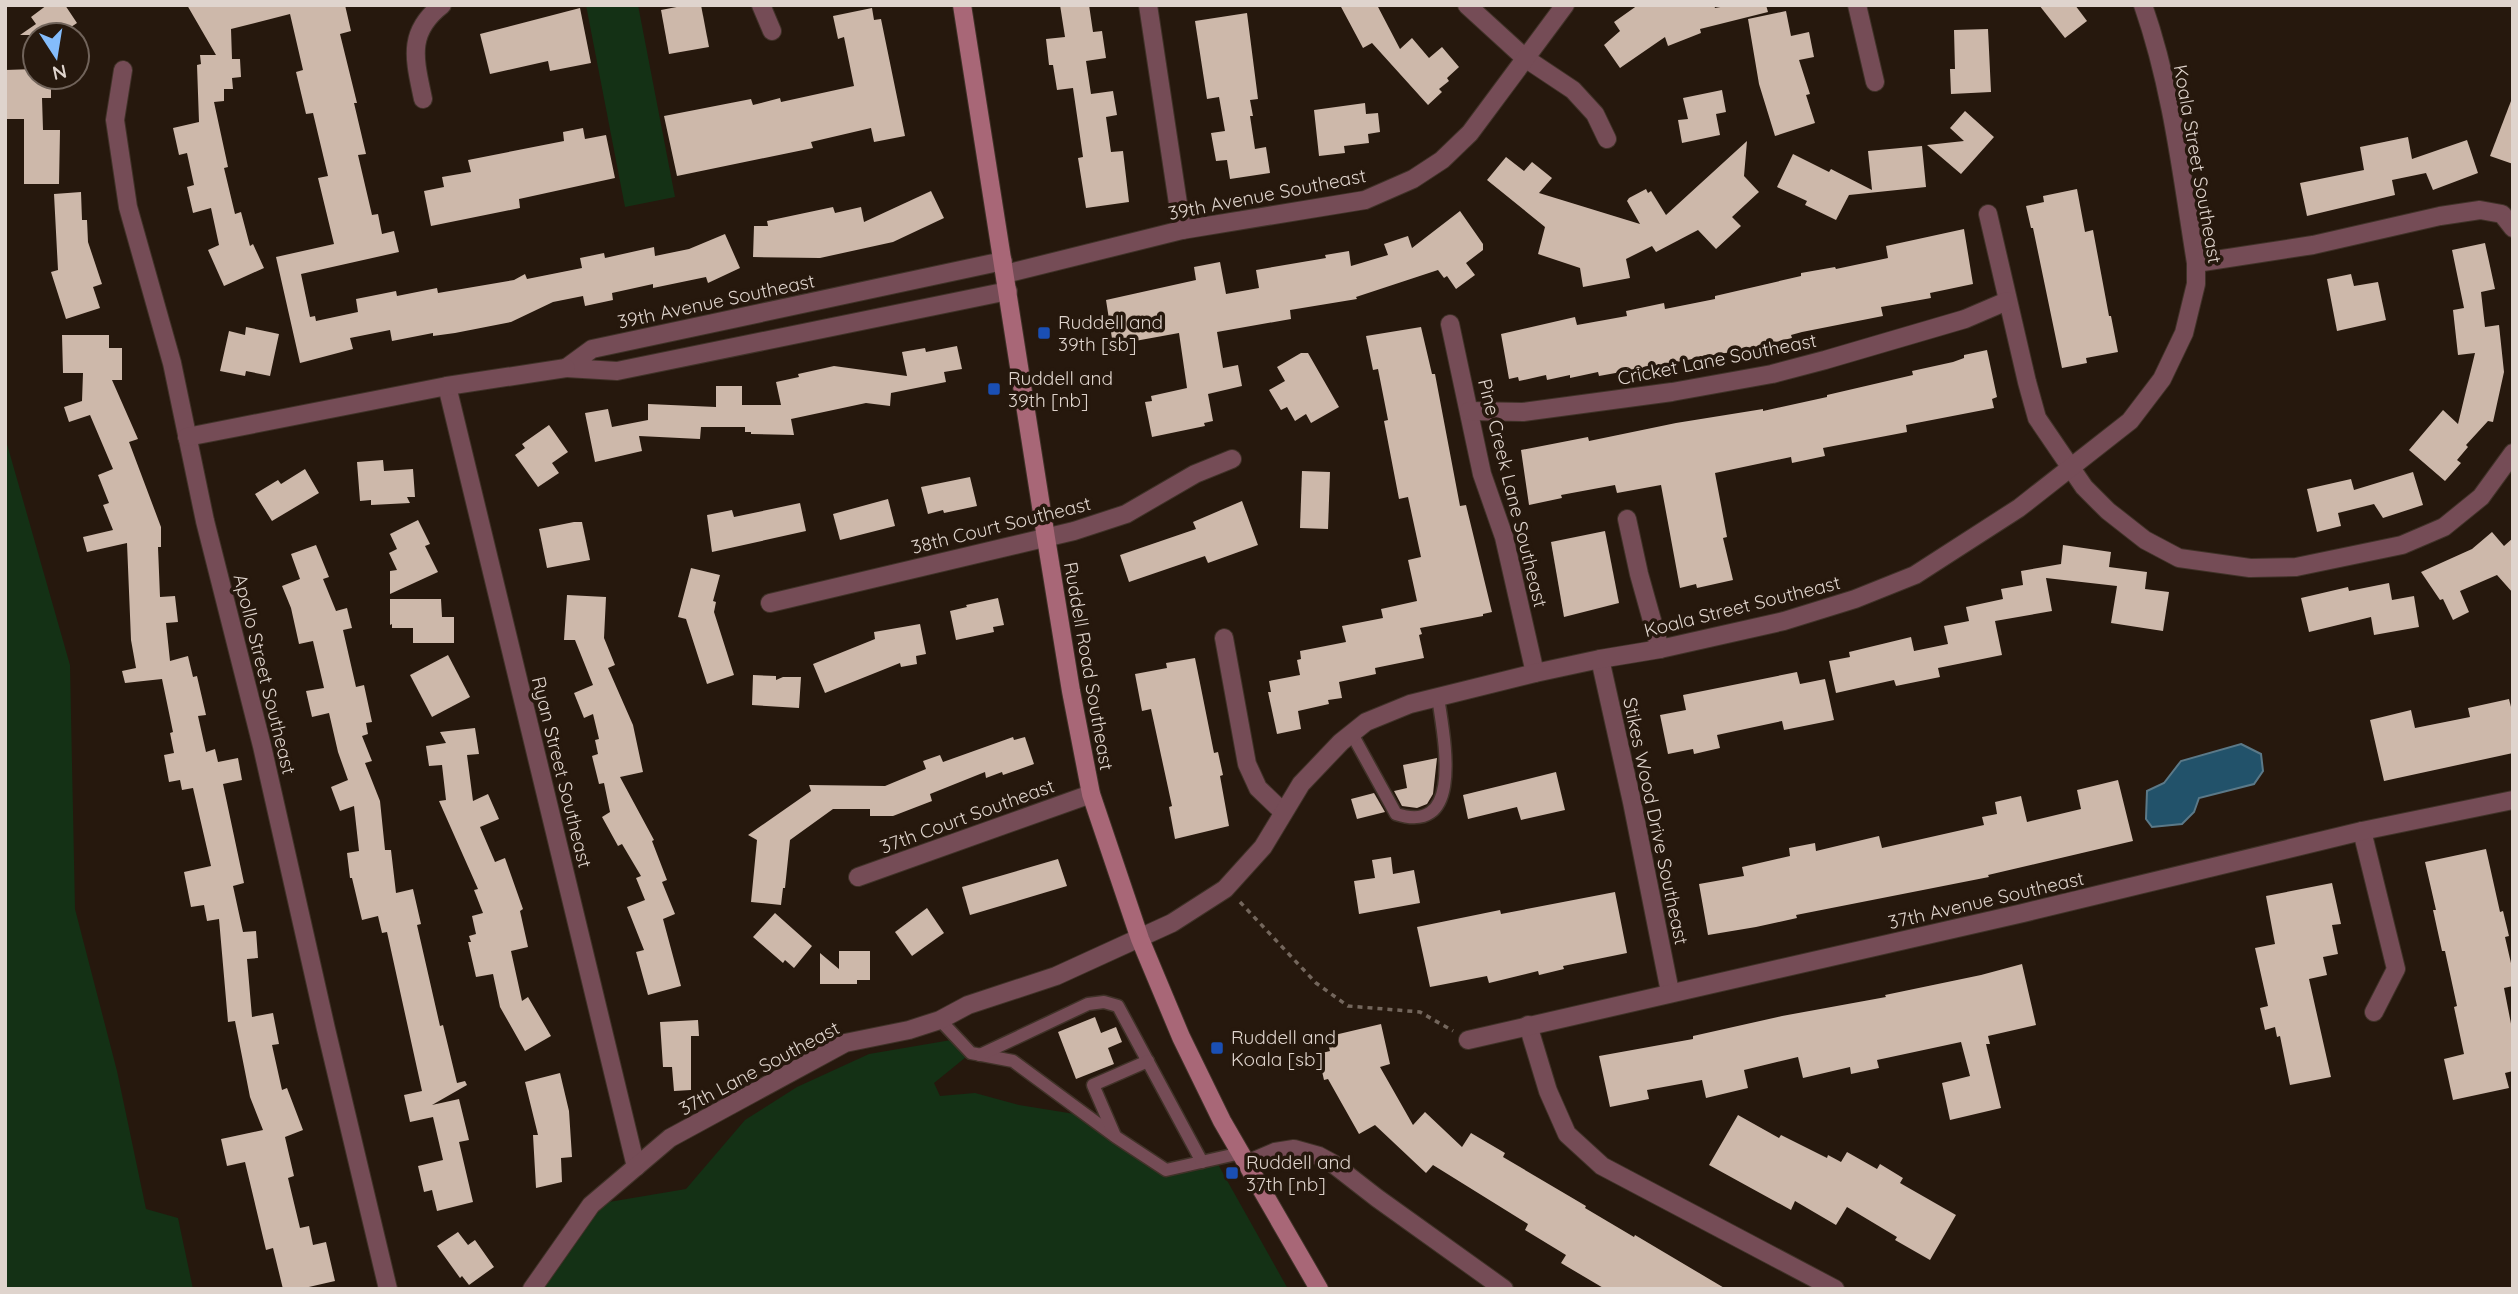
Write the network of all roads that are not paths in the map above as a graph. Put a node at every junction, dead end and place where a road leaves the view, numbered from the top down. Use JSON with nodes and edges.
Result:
{"nodes":[{"id":1,"x":442,"y":5,"type":"edge"},
{"id":2,"x":761,"y":5,"type":"edge"},
{"id":3,"x":962,"y":5,"type":"edge"},
{"id":4,"x":1147,"y":5,"type":"edge"},
{"id":5,"x":1467,"y":5,"type":"edge"},
{"id":6,"x":1565,"y":5,"type":"edge"},
{"id":7,"x":1857,"y":5,"type":"edge"},
{"id":8,"x":2143,"y":5,"type":"edge"},
{"id":9,"x":772,"y":30,"type":"dead end"},
{"id":10,"x":1525,"y":58,"type":"junction"},
{"id":11,"x":123,"y":70,"type":"dead end"},
{"id":12,"x":1875,"y":82,"type":"dead end"},
{"id":13,"x":423,"y":99,"type":"dead end"},
{"id":14,"x":1607,"y":139,"type":"dead end"},
{"id":15,"x":1987,"y":214,"type":"dead end"},
{"id":16,"x":2513,"y":229,"type":"edge"},
{"id":17,"x":1182,"y":230,"type":"junction"},
{"id":18,"x":2196,"y":263,"type":"junction"},
{"id":19,"x":1005,"y":275,"type":"junction"},
{"id":20,"x":2007,"y":301,"type":"junction"},
{"id":21,"x":1450,"y":324,"type":"dead end"},
{"id":22,"x":566,"y":368,"type":"junction"},
{"id":23,"x":447,"y":386,"type":"junction"},
{"id":24,"x":1469,"y":411,"type":"junction"},
{"id":25,"x":187,"y":437,"type":"junction"},
{"id":26,"x":2513,"y":453,"type":"edge"},
{"id":27,"x":1232,"y":459,"type":"dead end"},
{"id":28,"x":2070,"y":468,"type":"junction"},
{"id":29,"x":1627,"y":519,"type":"dead end"},
{"id":30,"x":1046,"y":537,"type":"junction"},
{"id":31,"x":770,"y":603,"type":"dead end"},
{"id":32,"x":1224,"y":638,"type":"dead end"},
{"id":33,"x":1660,"y":649,"type":"junction"},
{"id":34,"x":1600,"y":659,"type":"junction"},
{"id":35,"x":1535,"y":673,"type":"junction"},
{"id":36,"x":1438,"y":697,"type":"junction"},
{"id":37,"x":1352,"y":734,"type":"junction"},
{"id":38,"x":1091,"y":794,"type":"junction"},
{"id":39,"x":2513,"y":800,"type":"edge"},
{"id":40,"x":1283,"y":812,"type":"junction"},
{"id":41,"x":2362,"y":831,"type":"junction"},
{"id":42,"x":858,"y":877,"type":"dead end"},
{"id":43,"x":1140,"y":939,"type":"junction"},
{"id":44,"x":1670,"y":992,"type":"junction"},
{"id":45,"x":2374,"y":1012,"type":"dead end"},
{"id":46,"x":940,"y":1020,"type":"junction"},
{"id":47,"x":1528,"y":1025,"type":"junction"},
{"id":48,"x":1468,"y":1040,"type":"road end"},
{"id":49,"x":979,"y":1055,"type":"junction"},
{"id":50,"x":1148,"y":1061,"type":"junction"},
{"id":51,"x":1116,"y":1137,"type":"junction"},
{"id":52,"x":1244,"y":1158,"type":"junction"},
{"id":53,"x":1202,"y":1162,"type":"junction"},
{"id":54,"x":636,"y":1167,"type":"junction"},
{"id":55,"x":388,"y":1289,"type":"edge"},
{"id":56,"x":532,"y":1289,"type":"edge"},
{"id":57,"x":1319,"y":1289,"type":"edge"},
{"id":58,"x":1504,"y":1289,"type":"edge"},
{"id":59,"x":1835,"y":1289,"type":"edge"}],
"edges":[{"from":1,"to":13,"type":"street"},
{"from":2,"to":9,"type":"street"},
{"from":3,"to":19,"type":"main road","name":"Ruddell Road Southeast"},
{"from":4,"to":17,"type":"street"},
{"from":5,"to":10,"type":"street"},
{"from":6,"to":10,"type":"street"},
{"from":7,"to":12,"type":"street"},
{"from":8,"to":18,"type":"street","name":"Koala Street Southeast"},
{"from":10,"to":14,"type":"street"},
{"from":10,"to":17,"type":"street","name":"39th Avenue Southeast"},
{"from":11,"to":25,"type":"street","name":"Apollo Street Southeast"},
{"from":15,"to":20,"type":"street"},
{"from":16,"to":18,"type":"street"},
{"from":17,"to":19,"type":"street","name":"39th Avenue Southeast"},
{"from":18,"to":28,"type":"street","name":"Koala Street Southeast"},
{"from":19,"to":22,"type":"street","name":"39th Avenue Southeast"},
{"from":19,"to":22,"type":"street","name":"39th Avenue Southeast"},
{"from":19,"to":30,"type":"main road","name":"Ruddell Road Southeast"},
{"from":20,"to":24,"type":"street","name":"Cricket Lane Southeast"},
{"from":20,"to":28,"type":"street"},
{"from":21,"to":24,"type":"street","name":"Pine Creek Lane Southeast"},
{"from":22,"to":23,"type":"street","name":"39th Avenue Southeast"},
{"from":23,"to":25,"type":"street","name":"39th Avenue Southeast"},
{"from":23,"to":54,"type":"street","name":"Ryan Street Southeast"},
{"from":24,"to":35,"type":"street","name":"Pine Creek Lane Southeast"},
{"from":25,"to":55,"type":"street","name":"Apollo Street Southeast"},
{"from":26,"to":28,"type":"street"},
{"from":27,"to":30,"type":"street","name":"38th Court Southeast"},
{"from":28,"to":33,"type":"street","name":"Koala Street Southeast"},
{"from":29,"to":33,"type":"street"},
{"from":30,"to":31,"type":"street","name":"38th Court Southeast"},
{"from":30,"to":38,"type":"main road","name":"Ruddell Road Southeast"},
{"from":32,"to":40,"type":"street"},
{"from":33,"to":34,"type":"street","name":"Koala Street Southeast"},
{"from":34,"to":35,"type":"street","name":"Koala Street Southeast"},
{"from":34,"to":44,"type":"street","name":"Stikes Wood Drive Southeast"},
{"from":35,"to":36,"type":"street","name":"Koala Street Southeast"},
{"from":36,"to":37,"type":"street","name":"Koala Street Southeast"},
{"from":36,"to":37,"type":"lane"},
{"from":37,"to":40,"type":"street","name":"Koala Street Southeast"},
{"from":38,"to":42,"type":"street","name":"37th Court Southeast"},
{"from":38,"to":43,"type":"main road","name":"Ruddell Road Southeast"},
{"from":39,"to":41,"type":"street","name":"37th Avenue Southeast"},
{"from":40,"to":43,"type":"street","name":"Koala Street Southeast"},
{"from":41,"to":44,"type":"street","name":"37th Avenue Southeast"},
{"from":41,"to":45,"type":"street"},
{"from":43,"to":46,"type":"street","name":"37th Lane Southeast"},
{"from":43,"to":52,"type":"main road","name":"Ruddell Road Southeast"},
{"from":44,"to":47,"type":"street","name":"37th Avenue Southeast"},
{"from":46,"to":49,"type":"lane"},
{"from":46,"to":54,"type":"street","name":"37th Lane Southeast"},
{"from":47,"to":48,"type":"street","name":"37th Avenue Southeast"},
{"from":47,"to":59,"type":"street"},
{"from":49,"to":50,"type":"lane"},
{"from":49,"to":51,"type":"lane"},
{"from":50,"to":51,"type":"lane"},
{"from":50,"to":53,"type":"lane"},
{"from":51,"to":53,"type":"lane"},
{"from":52,"to":53,"type":"lane"},
{"from":52,"to":57,"type":"main road","name":"Ruddell Road Southeast"},
{"from":52,"to":58,"type":"street"},
{"from":54,"to":56,"type":"street","name":"37th Lane Southeast"}]}
